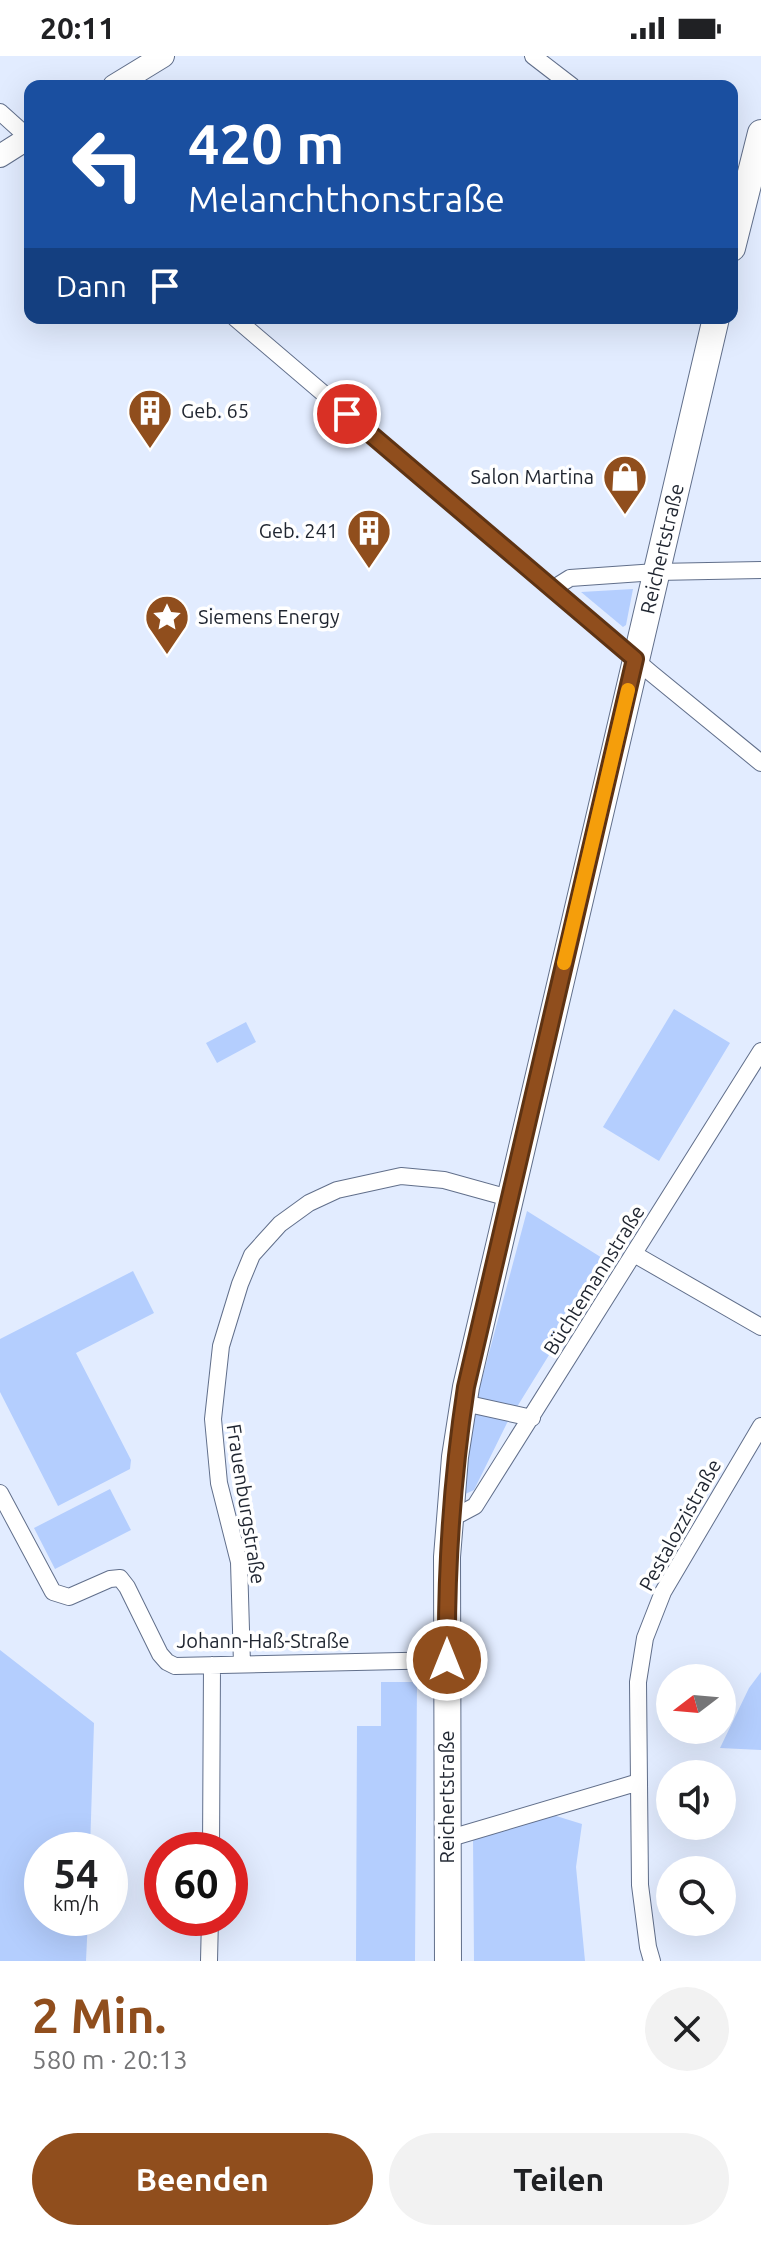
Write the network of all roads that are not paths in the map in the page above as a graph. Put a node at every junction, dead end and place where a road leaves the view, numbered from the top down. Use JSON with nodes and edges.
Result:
{"nodes":[{"id":1,"x":163,"y":56,"type":"edge"},
{"id":2,"x":533,"y":56,"type":"edge"},
{"id":3,"x":124,"y":80,"type":"edge"},
{"id":4,"x":564,"y":80,"type":"edge"},
{"id":5,"x":0,"y":112,"type":"edge"},
{"id":6,"x":761,"y":133,"type":"edge"},
{"id":7,"x":24,"y":134,"type":"edge"},
{"id":8,"x":24,"y":141,"type":"edge"},
{"id":9,"x":0,"y":156,"type":"edge"},
{"id":10,"x":744,"y":214,"type":"edge"},
{"id":11,"x":242,"y":324,"type":"edge"},
{"id":12,"x":715,"y":324,"type":"edge"},
{"id":13,"x":761,"y":570,"type":"edge"},
{"id":14,"x":656,"y":572,"type":"junction"},
{"id":15,"x":554,"y":588,"type":"junction"},
{"id":16,"x":635,"y":659,"type":"junction"},
{"id":17,"x":761,"y":763,"type":"edge"},
{"id":18,"x":761,"y":1051,"type":"edge"},
{"id":19,"x":509,"y":1198,"type":"junction"},
{"id":20,"x":634,"y":1254,"type":"junction"},
{"id":21,"x":761,"y":1327,"type":"edge"},
{"id":22,"x":464,"y":1403,"type":"junction"},
{"id":23,"x":532,"y":1418,"type":"junction"},
{"id":24,"x":761,"y":1426,"type":"edge"},
{"id":25,"x":0,"y":1493,"type":"edge"},
{"id":26,"x":450,"y":1515,"type":"junction"},
{"id":27,"x":447,"y":1660,"type":"junction"},
{"id":28,"x":242,"y":1664,"type":"junction"},
{"id":29,"x":212,"y":1665,"type":"junction"},
{"id":30,"x":639,"y":1782,"type":"junction"},
{"id":31,"x":211,"y":1832,"type":"edge"},
{"id":32,"x":447,"y":1839,"type":"junction"},
{"id":33,"x":210,"y":1936,"type":"edge"},
{"id":34,"x":209,"y":1961,"type":"edge"},
{"id":35,"x":448,"y":1961,"type":"edge"},
{"id":36,"x":652,"y":1961,"type":"edge"}],
"edges":[{"from":1,"to":3,"type":"street"},
{"from":2,"to":4,"type":"street"},
{"from":5,"to":7,"type":"street"},
{"from":6,"to":10,"type":"main road"},
{"from":8,"to":9,"type":"street"},
{"from":11,"to":15,"type":"street"},
{"from":12,"to":14,"type":"main road","name":"Reichertstraße"},
{"from":13,"to":14,"type":"street"},
{"from":14,"to":15,"type":"street"},
{"from":14,"to":16,"type":"main road","name":"Reichertstraße"},
{"from":15,"to":16,"type":"street"},
{"from":16,"to":17,"type":"street"},
{"from":16,"to":19,"type":"main road","name":"Reichertstraße"},
{"from":18,"to":20,"type":"street","name":"Büchtemannstraße"},
{"from":19,"to":22,"type":"main road","name":"Reichertstraße"},
{"from":19,"to":28,"type":"street","name":"Frauenburgstraße"},
{"from":20,"to":21,"type":"street"},
{"from":20,"to":23,"type":"street","name":"Büchtemannstraße"},
{"from":22,"to":23,"type":"street"},
{"from":22,"to":26,"type":"main road","name":"Reichertstraße"},
{"from":23,"to":26,"type":"street","name":"Büchtemannstraße"},
{"from":24,"to":30,"type":"street","name":"Pestalozzistraße"},
{"from":25,"to":29,"type":"street","name":"Johann-Haß-Straße"},
{"from":26,"to":27,"type":"main road","name":"Reichertstraße"},
{"from":27,"to":28,"type":"street","name":"Johann-Haß-Straße"},
{"from":27,"to":32,"type":"main road","name":"Reichertstraße"},
{"from":28,"to":29,"type":"street","name":"Johann-Haß-Straße"},
{"from":29,"to":31,"type":"street"},
{"from":30,"to":32,"type":"street"},
{"from":30,"to":36,"type":"street","name":"Pestalozzistraße"},
{"from":32,"to":35,"type":"main road","name":"Reichertstraße"},
{"from":33,"to":34,"type":"street"}]}
